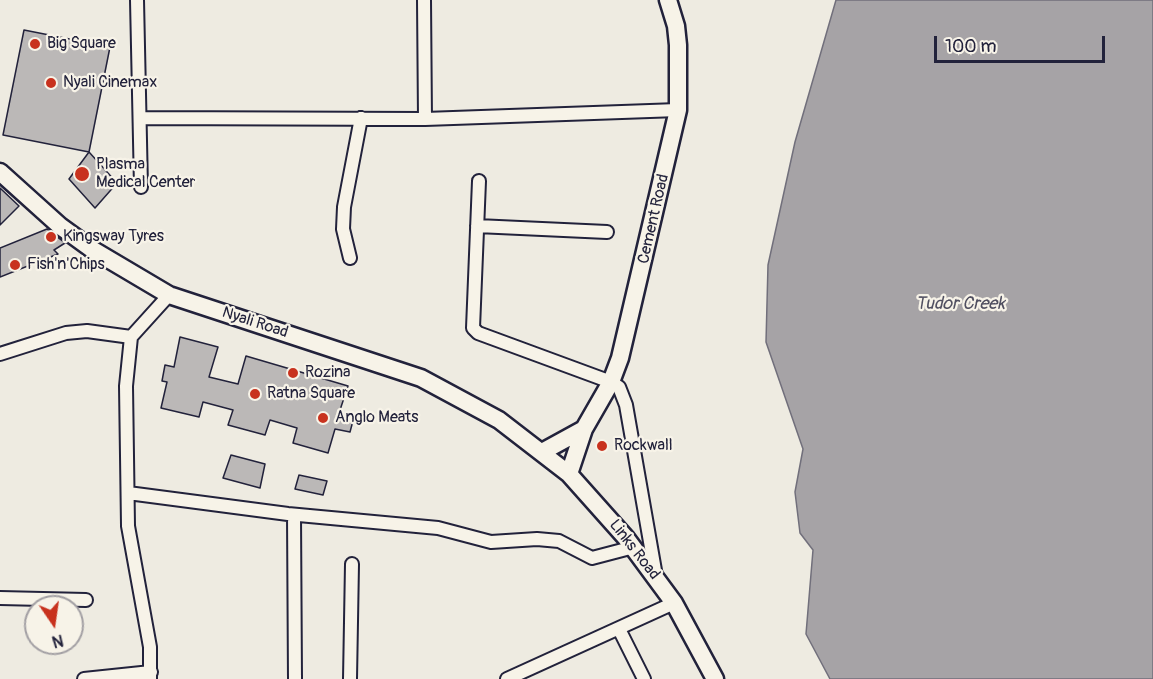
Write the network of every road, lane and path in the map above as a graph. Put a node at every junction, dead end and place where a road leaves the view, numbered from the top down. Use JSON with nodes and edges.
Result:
{"nodes":[{"id":1,"x":137,"y":0,"type":"edge"},
{"id":2,"x":424,"y":0,"type":"edge"},
{"id":3,"x":668,"y":0,"type":"edge"},
{"id":4,"x":678,"y":110,"type":"junction"},
{"id":5,"x":140,"y":118,"type":"junction"},
{"id":6,"x":361,"y":118,"type":"junction"},
{"id":7,"x":425,"y":119,"type":"junction"},
{"id":8,"x":0,"y":172,"type":"edge"},
{"id":9,"x":479,"y":181,"type":"dead end"},
{"id":10,"x":141,"y":187,"type":"dead end"},
{"id":11,"x":477,"y":226,"type":"junction"},
{"id":12,"x":607,"y":232,"type":"dead end"},
{"id":13,"x":350,"y":258,"type":"dead end"},
{"id":14,"x":170,"y":295,"type":"junction"},
{"id":15,"x":131,"y":337,"type":"junction"},
{"id":16,"x":0,"y":354,"type":"edge"},
{"id":17,"x":611,"y":382,"type":"junction"},
{"id":18,"x":584,"y":429,"type":"junction"},
{"id":19,"x":535,"y":446,"type":"junction"},
{"id":20,"x":569,"y":474,"type":"junction"},
{"id":21,"x":128,"y":493,"type":"junction"},
{"id":22,"x":294,"y":515,"type":"junction"},
{"id":23,"x":634,"y":547,"type":"junction"},
{"id":24,"x":352,"y":564,"type":"dead end"},
{"id":25,"x":656,"y":576,"type":"junction"},
{"id":26,"x":0,"y":598,"type":"edge"},
{"id":27,"x":86,"y":600,"type":"dead end"},
{"id":28,"x":674,"y":603,"type":"junction"},
{"id":29,"x":620,"y":629,"type":"junction"},
{"id":30,"x":150,"y":676,"type":"edge"},
{"id":31,"x":84,"y":679,"type":"edge"},
{"id":32,"x":295,"y":679,"type":"edge"},
{"id":33,"x":350,"y":679,"type":"edge"},
{"id":34,"x":507,"y":679,"type":"edge"},
{"id":35,"x":644,"y":679,"type":"edge"},
{"id":36,"x":715,"y":679,"type":"edge"}],
"edges":[{"from":1,"to":5,"type":"street"},
{"from":2,"to":7,"type":"street"},
{"from":3,"to":4,"type":"main road","name":"Cement Road"},
{"from":4,"to":7,"type":"street"},
{"from":4,"to":17,"type":"main road","name":"Cement Road"},
{"from":5,"to":6,"type":"street"},
{"from":5,"to":10,"type":"street"},
{"from":6,"to":7,"type":"street"},
{"from":6,"to":13,"type":"street"},
{"from":8,"to":14,"type":"main road","name":"Nyali Road"},
{"from":9,"to":11,"type":"street"},
{"from":11,"to":12,"type":"street"},
{"from":11,"to":17,"type":"street"},
{"from":14,"to":15,"type":"street"},
{"from":14,"to":19,"type":"main road","name":"Nyali Road"},
{"from":15,"to":16,"type":"street"},
{"from":15,"to":21,"type":"street"},
{"from":17,"to":18,"type":"main road","name":"Cement Road"},
{"from":17,"to":25,"type":"street"},
{"from":18,"to":19,"type":"main road"},
{"from":18,"to":20,"type":"main road","name":"Cement Road"},
{"from":19,"to":20,"type":"main road","name":"Links Road"},
{"from":20,"to":23,"type":"main road","name":"Links Road"},
{"from":21,"to":22,"type":"street"},
{"from":21,"to":30,"type":"street"},
{"from":22,"to":23,"type":"street"},
{"from":22,"to":32,"type":"street"},
{"from":23,"to":25,"type":"main road","name":"Links Road"},
{"from":24,"to":33,"type":"street"},
{"from":25,"to":28,"type":"main road","name":"Links Road"},
{"from":26,"to":27,"type":"street"},
{"from":28,"to":29,"type":"street"},
{"from":28,"to":36,"type":"main road","name":"Links Road"},
{"from":29,"to":34,"type":"street"},
{"from":29,"to":35,"type":"street"},
{"from":30,"to":31,"type":"street"}]}
